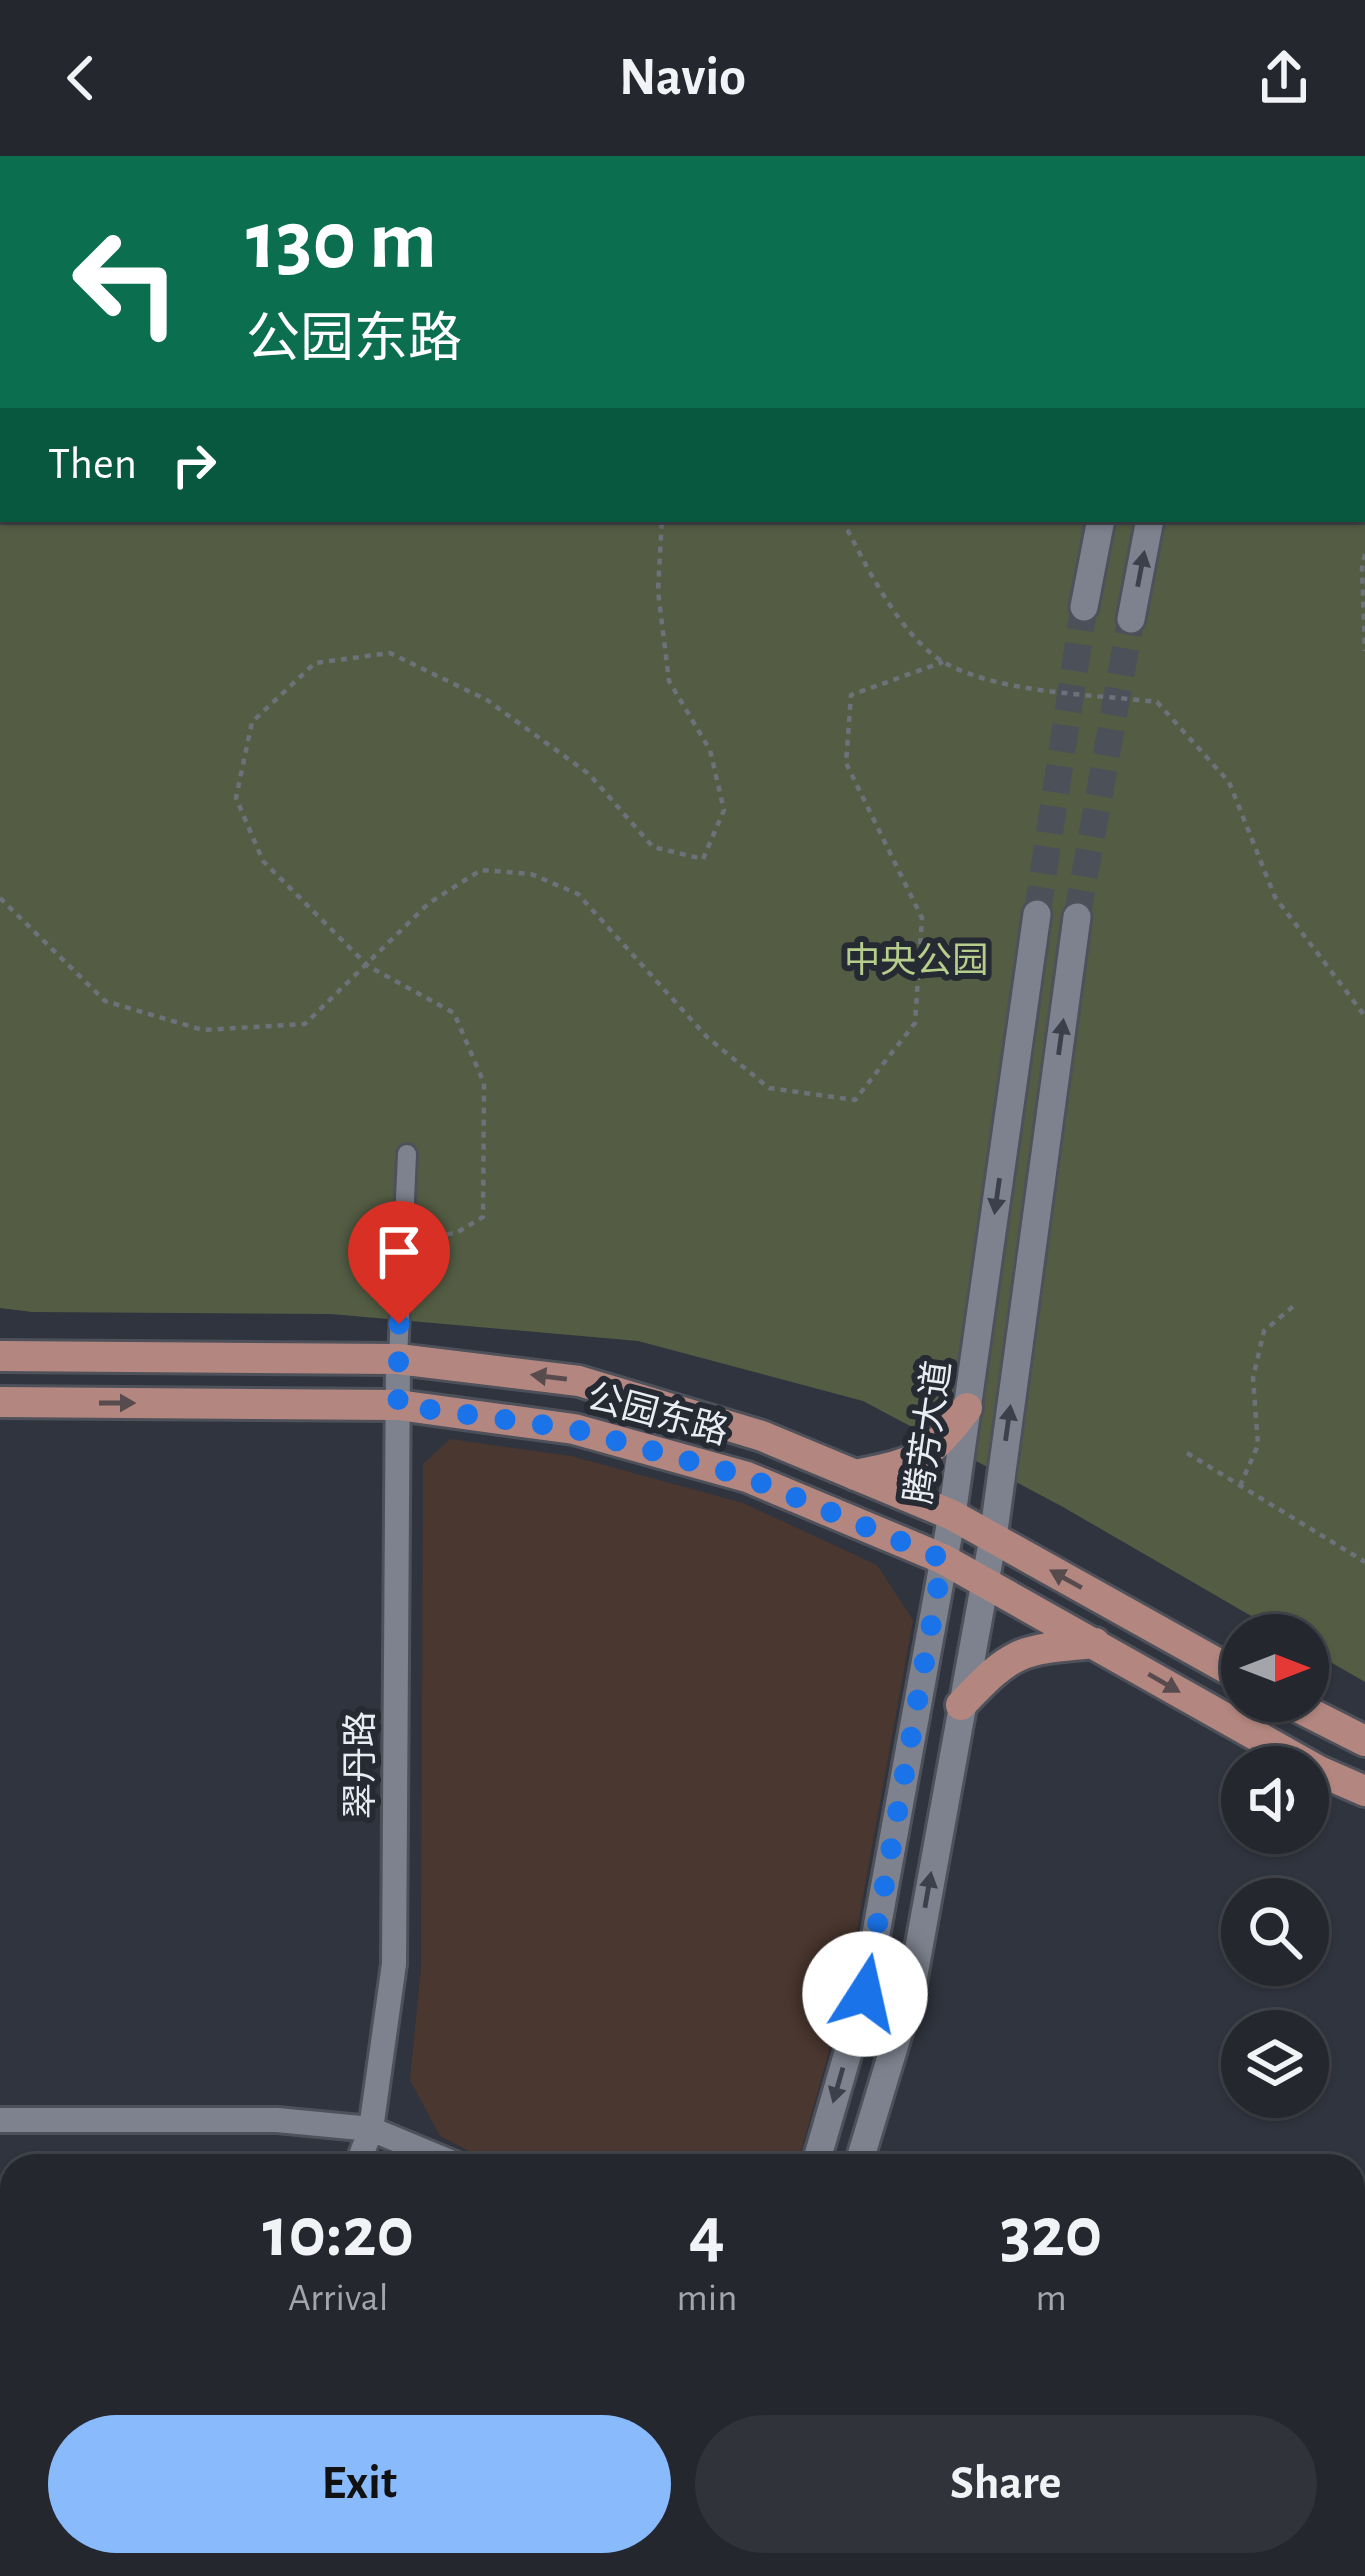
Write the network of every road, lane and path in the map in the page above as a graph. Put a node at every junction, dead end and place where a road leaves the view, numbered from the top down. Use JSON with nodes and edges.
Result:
{"nodes":[{"id":1,"x":662,"y":522,"type":"edge"},
{"id":2,"x":844,"y":522,"type":"edge"},
{"id":3,"x":1100,"y":522,"type":"edge"},
{"id":4,"x":1149,"y":522,"type":"edge"},
{"id":5,"x":1365,"y":554,"type":"edge"},
{"id":6,"x":1084,"y":607,"type":"tunnel mouth"},
{"id":7,"x":1131,"y":619,"type":"tunnel mouth"},
{"id":8,"x":1365,"y":651,"type":"edge"},
{"id":9,"x":943,"y":662,"type":"junction"},
{"id":10,"x":0,"y":898,"type":"edge"},
{"id":11,"x":1037,"y":914,"type":"tunnel mouth"},
{"id":12,"x":1077,"y":917,"type":"tunnel mouth"},
{"id":13,"x":368,"y":966,"type":"junction"},
{"id":14,"x":1365,"y":1016,"type":"edge"},
{"id":15,"x":407,"y":1154,"type":"dead end"},
{"id":16,"x":422,"y":1237,"type":"dead end"},
{"id":17,"x":1296,"y":1304,"type":"dead end"},
{"id":18,"x":0,"y":1356,"type":"edge"},
{"id":19,"x":398,"y":1359,"type":"junction"},
{"id":20,"x":0,"y":1402,"type":"edge"},
{"id":21,"x":398,"y":1405,"type":"junction"},
{"id":22,"x":967,"y":1408,"type":"junction"},
{"id":23,"x":1187,"y":1454,"type":"dead end"},
{"id":24,"x":855,"y":1475,"type":"junction"},
{"id":25,"x":1240,"y":1486,"type":"junction"},
{"id":26,"x":952,"y":1515,"type":"junction"},
{"id":27,"x":993,"y":1538,"type":"junction"},
{"id":28,"x":943,"y":1559,"type":"junction"},
{"id":29,"x":1365,"y":1562,"type":"edge"},
{"id":30,"x":984,"y":1580,"type":"junction"},
{"id":31,"x":1094,"y":1643,"type":"junction"},
{"id":32,"x":1221,"y":1665,"type":"edge"},
{"id":33,"x":961,"y":1706,"type":"junction"},
{"id":34,"x":1327,"y":1722,"type":"edge"},
{"id":35,"x":1365,"y":1741,"type":"edge"},
{"id":36,"x":1365,"y":1791,"type":"edge"},
{"id":37,"x":0,"y":2120,"type":"edge"},
{"id":38,"x":371,"y":2129,"type":"junction"},
{"id":39,"x":362,"y":2154,"type":"edge"},
{"id":40,"x":431,"y":2154,"type":"edge"},
{"id":41,"x":818,"y":2154,"type":"edge"},
{"id":42,"x":862,"y":2154,"type":"edge"}],
"edges":[{"from":1,"to":13,"type":"path"},
{"from":2,"to":9,"type":"path"},
{"from":3,"to":6,"type":"main road"},
{"from":7,"to":4,"type":"main road","one_way":true},
{"from":5,"to":8,"type":"path"},
{"from":9,"to":13,"type":"path"},
{"from":9,"to":14,"type":"path"},
{"from":10,"to":13,"type":"path"},
{"from":11,"to":22,"type":"main road","name":"腾芳大道","one_way":true},
{"from":27,"to":12,"type":"main road","one_way":true},
{"from":13,"to":16,"type":"path"},
{"from":15,"to":19,"type":"street"},
{"from":17,"to":25,"type":"path"},
{"from":18,"to":19,"type":"main road","name":"公园东路"},
{"from":19,"to":21,"type":"street","name":"翠丹路"},
{"from":24,"to":19,"type":"main road","name":"公园东路","one_way":true},
{"from":20,"to":21,"type":"main road","name":"公园东路","one_way":true},
{"from":21,"to":28,"type":"main road","name":"公园东路"},
{"from":21,"to":38,"type":"street","name":"翠丹路"},
{"from":22,"to":24,"type":"main road"},
{"from":22,"to":26,"type":"main road","name":"腾芳大道"},
{"from":23,"to":25,"type":"path"},
{"from":24,"to":26,"type":"main road","name":"公园东路"},
{"from":25,"to":29,"type":"path"},
{"from":26,"to":27,"type":"main road","name":"公园东路"},
{"from":26,"to":28,"type":"main road","name":"腾芳大道"},
{"from":27,"to":30,"type":"main road"},
{"from":32,"to":27,"type":"main road","name":"公园东路","one_way":true},
{"from":28,"to":30,"type":"main road","name":"公园东路"},
{"from":28,"to":41,"type":"main road","name":"腾芳大道","one_way":true},
{"from":30,"to":31,"type":"main road","name":"公园东路"},
{"from":30,"to":33,"type":"main road"},
{"from":31,"to":33,"type":"main road"},
{"from":31,"to":36,"type":"main road","name":"公园东路","one_way":true},
{"from":42,"to":33,"type":"main road","one_way":true},
{"from":34,"to":35,"type":"main road"},
{"from":37,"to":38,"type":"street"},
{"from":38,"to":39,"type":"street","name":"翠丹路"},
{"from":38,"to":40,"type":"street"}]}
